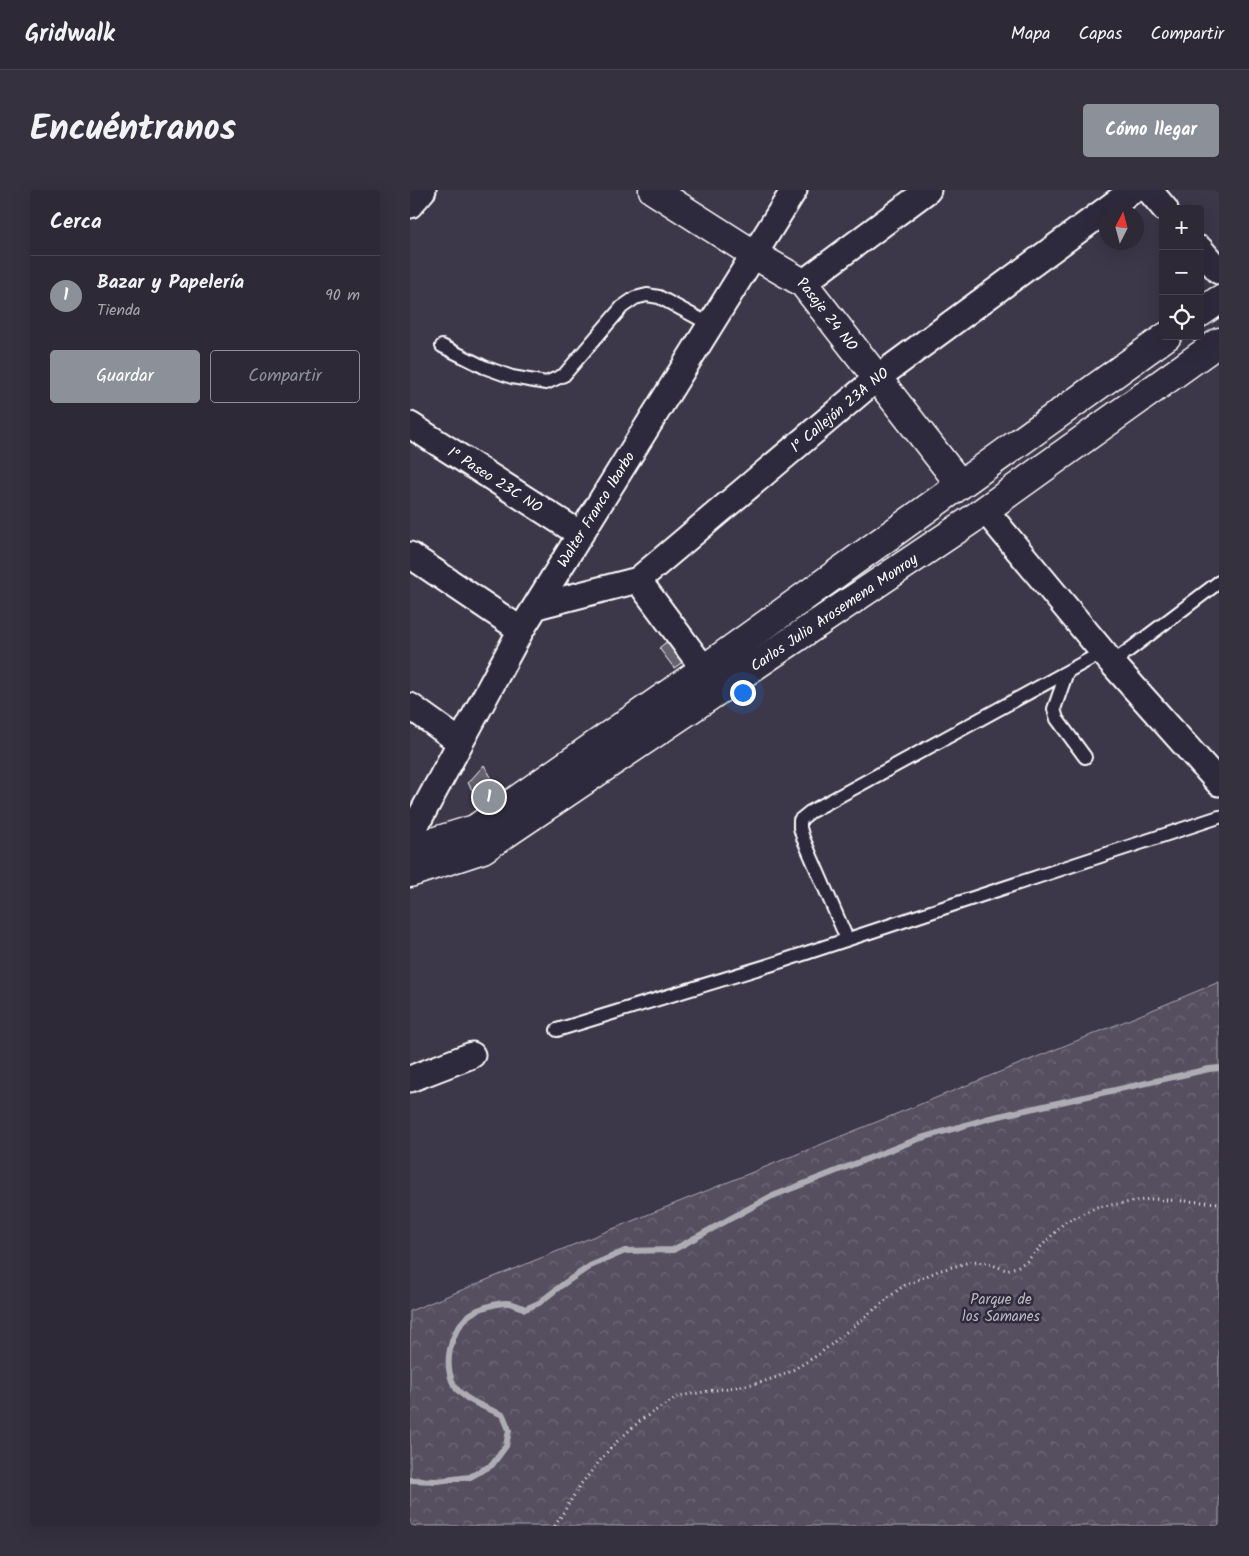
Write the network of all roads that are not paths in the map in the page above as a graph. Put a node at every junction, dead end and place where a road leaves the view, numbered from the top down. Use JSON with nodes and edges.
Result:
{"nodes":[{"id":1,"x":423,"y":190,"type":"edge"},
{"id":2,"x":653,"y":190,"type":"edge"},
{"id":3,"x":794,"y":190,"type":"edge"},
{"id":4,"x":928,"y":190,"type":"edge"},
{"id":5,"x":1133,"y":190,"type":"edge"},
{"id":6,"x":1149,"y":190,"type":"edge"},
{"id":7,"x":410,"y":205,"type":"edge"},
{"id":8,"x":1162,"y":205,"type":"edge"},
{"id":9,"x":1201,"y":250,"type":"edge"},
{"id":10,"x":755,"y":255,"type":"junction"},
{"id":11,"x":1219,"y":271,"type":"edge"},
{"id":12,"x":803,"y":283,"type":"junction"},
{"id":13,"x":1219,"y":300,"type":"edge"},
{"id":14,"x":1204,"y":310,"type":"edge"},
{"id":15,"x":711,"y":326,"type":"junction"},
{"id":16,"x":1162,"y":340,"type":"edge"},
{"id":17,"x":1219,"y":342,"type":"edge"},
{"id":18,"x":442,"y":346,"type":"dead end"},
{"id":19,"x":877,"y":378,"type":"junction"},
{"id":20,"x":410,"y":425,"type":"edge"},
{"id":21,"x":954,"y":489,"type":"junction"},
{"id":22,"x":978,"y":515,"type":"junction"},
{"id":23,"x":580,"y":534,"type":"junction"},
{"id":24,"x":410,"y":555,"type":"edge"},
{"id":25,"x":638,"y":580,"type":"junction"},
{"id":26,"x":1219,"y":582,"type":"edge"},
{"id":27,"x":537,"y":606,"type":"junction"},
{"id":28,"x":521,"y":630,"type":"junction"},
{"id":29,"x":1108,"y":658,"type":"junction"},
{"id":30,"x":704,"y":669,"type":"junction"},
{"id":31,"x":1067,"y":672,"type":"junction"},
{"id":32,"x":410,"y":706,"type":"edge"},
{"id":33,"x":460,"y":742,"type":"junction"},
{"id":34,"x":1085,"y":757,"type":"dead end"},
{"id":35,"x":1219,"y":783,"type":"edge"},
{"id":36,"x":1219,"y":817,"type":"edge"},
{"id":37,"x":410,"y":836,"type":"edge"},
{"id":38,"x":410,"y":848,"type":"edge"},
{"id":39,"x":410,"y":873,"type":"edge"},
{"id":40,"x":847,"y":939,"type":"junction"},
{"id":41,"x":557,"y":1030,"type":"dead end"},
{"id":42,"x":472,"y":1055,"type":"dead end"},
{"id":43,"x":410,"y":1079,"type":"edge"}],
"edges":[{"from":1,"to":7,"type":"street"},
{"from":2,"to":10,"type":"main road","name":"Pasaje 24 NO"},
{"from":3,"to":10,"type":"street","name":"Walter Franco Ibarbo"},
{"from":4,"to":12,"type":"street"},
{"from":5,"to":19,"type":"street","name":"1° Callejón 23A NO"},
{"from":6,"to":8,"type":"street"},
{"from":9,"to":11,"type":"street"},
{"from":10,"to":12,"type":"main road","name":"Pasaje 24 NO"},
{"from":10,"to":15,"type":"street","name":"Walter Franco Ibarbo"},
{"from":12,"to":19,"type":"main road","name":"Pasaje 24 NO"},
{"from":13,"to":14,"type":"main road"},
{"from":15,"to":18,"type":"lane"},
{"from":15,"to":23,"type":"street","name":"Walter Franco Ibarbo"},
{"from":16,"to":21,"type":"main road","name":"Carlos Julio Arosemena Monroy"},
{"from":17,"to":22,"type":"main road","name":"Carlos Julio Arosemena Monroy"},
{"from":19,"to":21,"type":"main road","name":"Pasaje 24 NO"},
{"from":19,"to":25,"type":"street","name":"1° Callejón 23A NO"},
{"from":20,"to":23,"type":"street","name":"1° Paseo 23C NO"},
{"from":21,"to":22,"type":"main road","name":"Pasaje 24 NO"},
{"from":21,"to":30,"type":"main road","name":"Carlos Julio Arosemena Monroy"},
{"from":22,"to":29,"type":"street"},
{"from":22,"to":39,"type":"main road","name":"Carlos Julio Arosemena Monroy"},
{"from":23,"to":27,"type":"street","name":"Walter Franco Ibarbo"},
{"from":24,"to":28,"type":"street"},
{"from":25,"to":27,"type":"street","name":"1° Callejón 23A NO"},
{"from":25,"to":30,"type":"street"},
{"from":26,"to":29,"type":"lane"},
{"from":27,"to":28,"type":"street","name":"Walter Franco Ibarbo"},
{"from":28,"to":33,"type":"street","name":"Walter Franco Ibarbo"},
{"from":29,"to":31,"type":"lane"},
{"from":29,"to":35,"type":"street"},
{"from":30,"to":38,"type":"main road","name":"Carlos Julio Arosemena Monroy"},
{"from":31,"to":34,"type":"lane"},
{"from":31,"to":40,"type":"lane"},
{"from":32,"to":33,"type":"street"},
{"from":33,"to":37,"type":"street","name":"Walter Franco Ibarbo"},
{"from":36,"to":40,"type":"lane"},
{"from":40,"to":41,"type":"lane"},
{"from":42,"to":43,"type":"street"}]}
